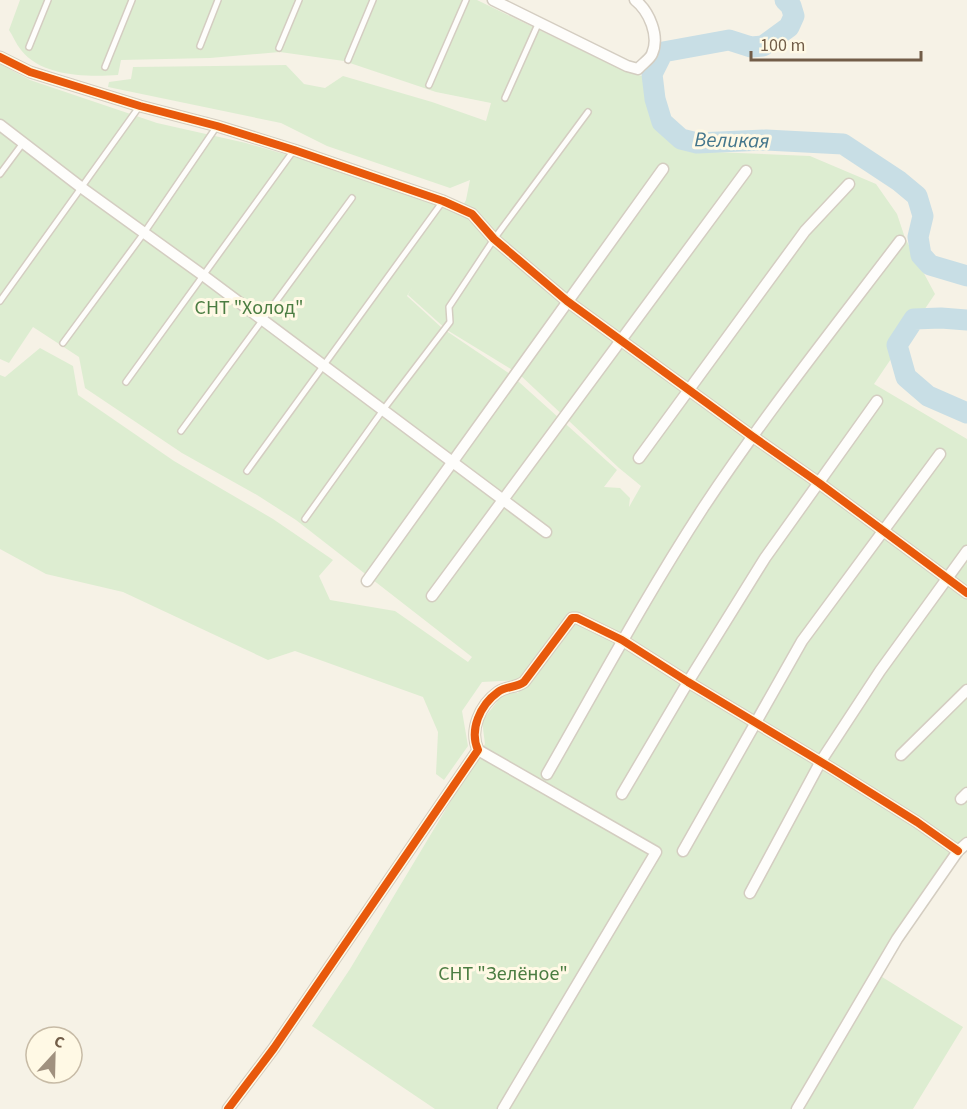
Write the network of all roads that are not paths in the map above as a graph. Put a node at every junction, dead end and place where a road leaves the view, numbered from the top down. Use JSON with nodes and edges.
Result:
{"nodes":[{"id":1,"x":48,"y":0,"type":"edge"},
{"id":2,"x":132,"y":0,"type":"edge"},
{"id":3,"x":218,"y":0,"type":"edge"},
{"id":4,"x":300,"y":0,"type":"edge"},
{"id":5,"x":373,"y":0,"type":"edge"},
{"id":6,"x":466,"y":0,"type":"edge"},
{"id":7,"x":493,"y":0,"type":"edge"},
{"id":8,"x":635,"y":0,"type":"edge"},
{"id":9,"x":539,"y":22,"type":"junction"},
{"id":10,"x":200,"y":46,"type":"dead end"},
{"id":11,"x":29,"y":47,"type":"dead end"},
{"id":12,"x":279,"y":48,"type":"dead end"},
{"id":13,"x":0,"y":57,"type":"edge"},
{"id":14,"x":348,"y":60,"type":"dead end"},
{"id":15,"x":105,"y":67,"type":"dead end"},
{"id":16,"x":429,"y":85,"type":"dead end"},
{"id":17,"x":505,"y":98,"type":"dead end"},
{"id":18,"x":140,"y":106,"type":"junction"},
{"id":19,"x":588,"y":112,"type":"dead end"},
{"id":20,"x":0,"y":124,"type":"edge"},
{"id":21,"x":217,"y":126,"type":"junction"},
{"id":22,"x":23,"y":143,"type":"junction"},
{"id":23,"x":294,"y":150,"type":"junction"},
{"id":24,"x":663,"y":169,"type":"dead end"},
{"id":25,"x":746,"y":171,"type":"dead end"},
{"id":26,"x":0,"y":174,"type":"edge"},
{"id":27,"x":849,"y":184,"type":"dead end"},
{"id":28,"x":82,"y":188,"type":"junction"},
{"id":29,"x":352,"y":198,"type":"dead end"},
{"id":30,"x":443,"y":201,"type":"junction"},
{"id":31,"x":144,"y":233,"type":"junction"},
{"id":32,"x":494,"y":240,"type":"junction"},
{"id":33,"x":900,"y":241,"type":"dead end"},
{"id":34,"x":204,"y":276,"type":"junction"},
{"id":35,"x":0,"y":301,"type":"edge"},
{"id":36,"x":567,"y":301,"type":"junction"},
{"id":37,"x":263,"y":321,"type":"junction"},
{"id":38,"x":622,"y":340,"type":"junction"},
{"id":39,"x":63,"y":343,"type":"dead end"},
{"id":40,"x":323,"y":365,"type":"junction"},
{"id":41,"x":126,"y":382,"type":"dead end"},
{"id":42,"x":689,"y":389,"type":"junction"},
{"id":43,"x":877,"y":401,"type":"dead end"},
{"id":44,"x":383,"y":410,"type":"junction"},
{"id":45,"x":181,"y":431,"type":"dead end"},
{"id":46,"x":752,"y":436,"type":"junction"},
{"id":47,"x":940,"y":454,"type":"dead end"},
{"id":48,"x":639,"y":458,"type":"dead end"},
{"id":49,"x":453,"y":463,"type":"junction"},
{"id":50,"x":248,"y":471,"type":"dead end"},
{"id":51,"x":819,"y":483,"type":"junction"},
{"id":52,"x":502,"y":499,"type":"junction"},
{"id":53,"x":305,"y":519,"type":"dead end"},
{"id":54,"x":884,"y":531,"type":"junction"},
{"id":55,"x":546,"y":532,"type":"dead end"},
{"id":56,"x":967,"y":550,"type":"edge"},
{"id":57,"x":947,"y":578,"type":"junction"},
{"id":58,"x":367,"y":581,"type":"dead end"},
{"id":59,"x":967,"y":593,"type":"edge"},
{"id":60,"x":432,"y":596,"type":"dead end"},
{"id":61,"x":622,"y":640,"type":"junction"},
{"id":62,"x":688,"y":682,"type":"junction"},
{"id":63,"x":967,"y":690,"type":"edge"},
{"id":64,"x":756,"y":723,"type":"junction"},
{"id":65,"x":478,"y":750,"type":"junction"},
{"id":66,"x":901,"y":755,"type":"dead end"},
{"id":67,"x":821,"y":761,"type":"junction"},
{"id":68,"x":547,"y":774,"type":"dead end"},
{"id":69,"x":622,"y":794,"type":"dead end"},
{"id":70,"x":967,"y":843,"type":"edge"},
{"id":71,"x":683,"y":851,"type":"dead end"},
{"id":72,"x":958,"y":851,"type":"junction"},
{"id":73,"x":750,"y":893,"type":"dead end"},
{"id":74,"x":228,"y":1109,"type":"edge"},
{"id":75,"x":503,"y":1109,"type":"edge"},
{"id":76,"x":797,"y":1109,"type":"edge"}],
"edges":[{"from":1,"to":11,"type":"lane"},
{"from":2,"to":15,"type":"lane"},
{"from":3,"to":10,"type":"lane"},
{"from":4,"to":12,"type":"lane"},
{"from":5,"to":14,"type":"lane"},
{"from":6,"to":16,"type":"lane"},
{"from":7,"to":9,"type":"street"},
{"from":8,"to":9,"type":"street"},
{"from":9,"to":17,"type":"lane"},
{"from":13,"to":18,"type":"street"},
{"from":18,"to":21,"type":"street"},
{"from":18,"to":28,"type":"lane"},
{"from":19,"to":32,"type":"lane"},
{"from":20,"to":22,"type":"street"},
{"from":21,"to":23,"type":"street"},
{"from":21,"to":31,"type":"lane"},
{"from":22,"to":26,"type":"lane"},
{"from":22,"to":28,"type":"street"},
{"from":23,"to":30,"type":"street"},
{"from":23,"to":34,"type":"lane"},
{"from":24,"to":36,"type":"street"},
{"from":25,"to":38,"type":"street"},
{"from":27,"to":42,"type":"street"},
{"from":28,"to":31,"type":"street"},
{"from":28,"to":35,"type":"lane"},
{"from":29,"to":37,"type":"lane"},
{"from":30,"to":32,"type":"street"},
{"from":30,"to":40,"type":"lane"},
{"from":31,"to":34,"type":"street"},
{"from":31,"to":39,"type":"lane"},
{"from":32,"to":36,"type":"street"},
{"from":32,"to":44,"type":"lane"},
{"from":33,"to":46,"type":"street"},
{"from":34,"to":37,"type":"street"},
{"from":34,"to":41,"type":"lane"},
{"from":36,"to":38,"type":"street"},
{"from":36,"to":49,"type":"street"},
{"from":37,"to":40,"type":"street"},
{"from":37,"to":45,"type":"lane"},
{"from":38,"to":42,"type":"street"},
{"from":38,"to":52,"type":"street"},
{"from":40,"to":44,"type":"street"},
{"from":40,"to":50,"type":"lane"},
{"from":42,"to":46,"type":"street"},
{"from":42,"to":48,"type":"street"},
{"from":43,"to":51,"type":"street"},
{"from":44,"to":49,"type":"street"},
{"from":44,"to":53,"type":"lane"},
{"from":46,"to":51,"type":"street"},
{"from":46,"to":61,"type":"street"},
{"from":47,"to":54,"type":"street"},
{"from":49,"to":52,"type":"street"},
{"from":49,"to":58,"type":"street"},
{"from":51,"to":54,"type":"street"},
{"from":51,"to":62,"type":"street"},
{"from":52,"to":55,"type":"street"},
{"from":52,"to":60,"type":"street"},
{"from":54,"to":57,"type":"street"},
{"from":54,"to":64,"type":"street"},
{"from":56,"to":57,"type":"street"},
{"from":57,"to":59,"type":"street"},
{"from":57,"to":67,"type":"street"},
{"from":61,"to":62,"type":"street"},
{"from":61,"to":65,"type":"street"},
{"from":61,"to":68,"type":"street"},
{"from":62,"to":64,"type":"street"},
{"from":62,"to":69,"type":"street"},
{"from":63,"to":66,"type":"street"},
{"from":64,"to":67,"type":"street"},
{"from":64,"to":71,"type":"street"},
{"from":65,"to":74,"type":"street"},
{"from":65,"to":75,"type":"street"},
{"from":67,"to":72,"type":"street"},
{"from":67,"to":73,"type":"street"},
{"from":70,"to":72,"type":"street"},
{"from":72,"to":76,"type":"street"}]}
